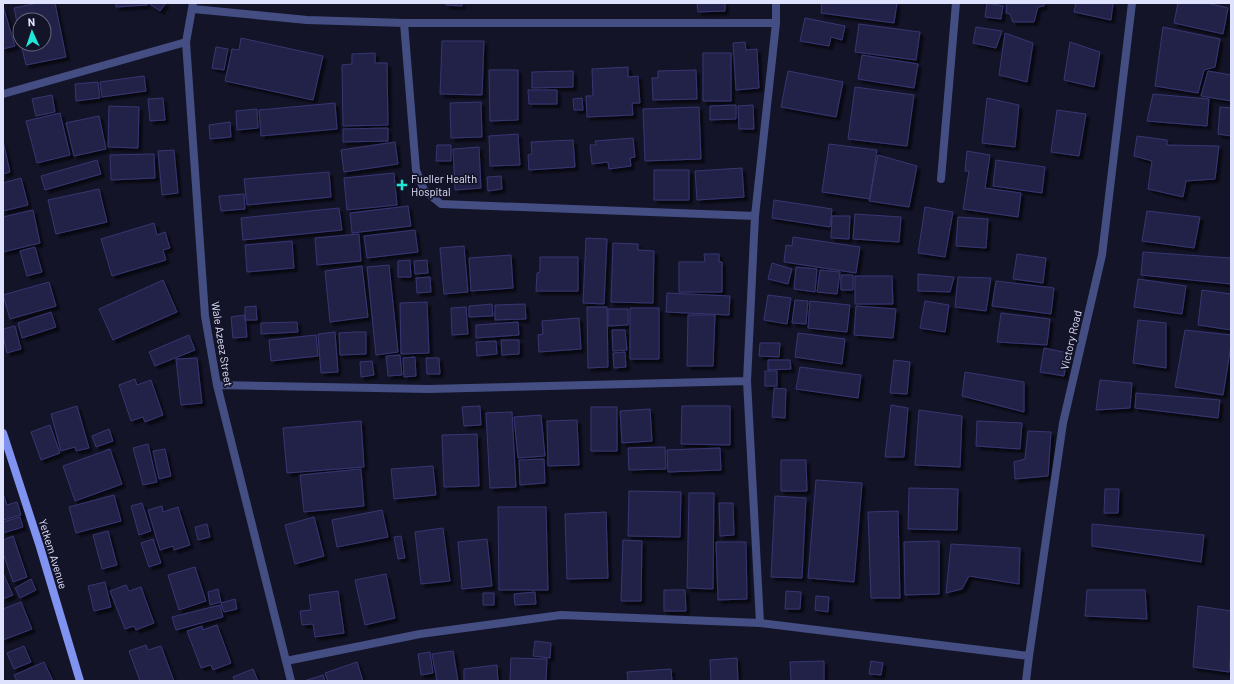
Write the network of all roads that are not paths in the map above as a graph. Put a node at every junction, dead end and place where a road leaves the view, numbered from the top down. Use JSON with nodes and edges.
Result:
{"nodes":[{"id":1,"x":776,"y":3,"type":"edge"},
{"id":2,"x":956,"y":3,"type":"edge"},
{"id":3,"x":1132,"y":3,"type":"edge"},
{"id":4,"x":193,"y":6,"type":"edge"},
{"id":5,"x":404,"y":23,"type":"junction"},
{"id":6,"x":776,"y":23,"type":"junction"},
{"id":7,"x":186,"y":42,"type":"junction"},
{"id":8,"x":3,"y":94,"type":"edge"},
{"id":9,"x":940,"y":179,"type":"dead end"},
{"id":10,"x":755,"y":216,"type":"junction"},
{"id":11,"x":747,"y":380,"type":"junction"},
{"id":12,"x":217,"y":385,"type":"junction"},
{"id":13,"x":3,"y":433,"type":"edge"},
{"id":14,"x":760,"y":623,"type":"junction"},
{"id":15,"x":1029,"y":656,"type":"junction"},
{"id":16,"x":286,"y":661,"type":"junction"},
{"id":17,"x":80,"y":681,"type":"edge"},
{"id":18,"x":291,"y":681,"type":"edge"},
{"id":19,"x":1026,"y":681,"type":"edge"}],
"edges":[{"from":1,"to":6,"type":"street"},
{"from":2,"to":9,"type":"street"},
{"from":3,"to":15,"type":"street","name":"Victory Road"},
{"from":4,"to":5,"type":"street"},
{"from":4,"to":7,"type":"street","name":"Wale Azeez Street"},
{"from":5,"to":6,"type":"street"},
{"from":5,"to":10,"type":"street"},
{"from":6,"to":10,"type":"street"},
{"from":7,"to":8,"type":"street"},
{"from":7,"to":12,"type":"street","name":"Wale Azeez Street"},
{"from":10,"to":11,"type":"street"},
{"from":11,"to":12,"type":"street"},
{"from":11,"to":14,"type":"street"},
{"from":12,"to":16,"type":"street","name":"Wale Azeez Street"},
{"from":13,"to":17,"type":"street","name":"Yetkem Avenue"},
{"from":14,"to":15,"type":"street"},
{"from":14,"to":16,"type":"street"},
{"from":15,"to":19,"type":"street","name":"Victory Road"},
{"from":16,"to":18,"type":"street","name":"Wale Azeez Street"}]}
